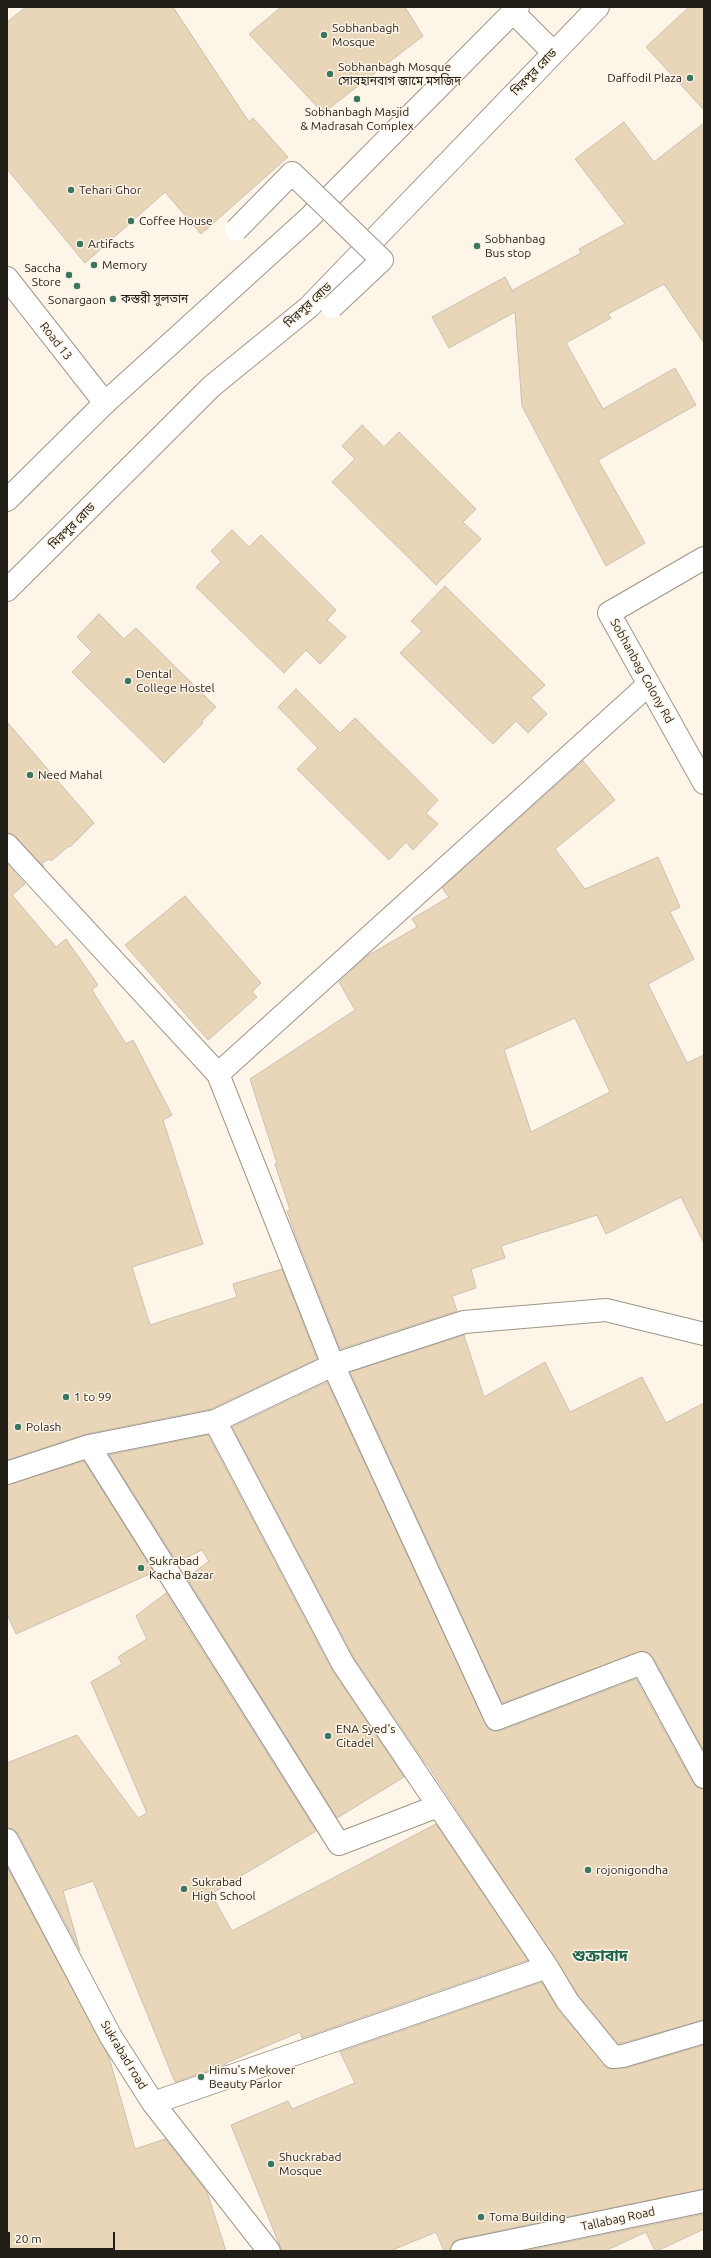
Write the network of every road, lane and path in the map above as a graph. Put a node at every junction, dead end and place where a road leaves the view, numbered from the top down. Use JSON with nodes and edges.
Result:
{"nodes":[{"id":1,"x":598,"y":7,"type":"edge"},
{"id":2,"x":516,"y":9,"type":"edge"},
{"id":3,"x":553,"y":52,"type":"junction"},
{"id":4,"x":236,"y":230,"type":"dead end"},
{"id":5,"x":7,"y":278,"type":"edge"},
{"id":6,"x":332,"y":307,"type":"dead end"},
{"id":7,"x":105,"y":403,"type":"junction"},
{"id":8,"x":7,"y":500,"type":"edge"},
{"id":9,"x":704,"y":558,"type":"edge"},
{"id":10,"x":7,"y":590,"type":"edge"},
{"id":11,"x":649,"y":684,"type":"junction"},
{"id":12,"x":704,"y":783,"type":"edge"},
{"id":13,"x":7,"y":845,"type":"edge"},
{"id":14,"x":218,"y":1074,"type":"junction"},
{"id":15,"x":704,"y":1334,"type":"edge"},
{"id":16,"x":333,"y":1364,"type":"junction"},
{"id":17,"x":215,"y":1421,"type":"junction"},
{"id":18,"x":89,"y":1446,"type":"junction"},
{"id":19,"x":7,"y":1473,"type":"edge"},
{"id":20,"x":704,"y":1777,"type":"edge"},
{"id":21,"x":438,"y":1806,"type":"junction"},
{"id":22,"x":7,"y":1840,"type":"edge"},
{"id":23,"x":547,"y":1967,"type":"junction"},
{"id":24,"x":704,"y":2032,"type":"edge"},
{"id":25,"x":153,"y":2104,"type":"junction"},
{"id":26,"x":704,"y":2201,"type":"edge"},
{"id":27,"x":269,"y":2251,"type":"edge"},
{"id":28,"x":462,"y":2251,"type":"edge"}],
"edges":[{"from":1,"to":3,"type":"main road","name":"মিরপুর রোড"},
{"from":2,"to":3,"type":"main road"},
{"from":2,"to":7,"type":"main road"},
{"from":3,"to":10,"type":"main road","name":"মিরপুর রোড"},
{"from":4,"to":6,"type":"main road","bridge":true},
{"from":5,"to":7,"type":"main road","name":"Road 13"},
{"from":7,"to":8,"type":"main road"},
{"from":9,"to":11,"type":"main road","name":"Sobhanbag Colony Rd"},
{"from":11,"to":12,"type":"main road","name":"Sobhanbag Colony Rd"},
{"from":11,"to":14,"type":"main road"},
{"from":13,"to":14,"type":"main road"},
{"from":14,"to":16,"type":"main road"},
{"from":15,"to":16,"type":"main road"},
{"from":16,"to":17,"type":"main road"},
{"from":16,"to":20,"type":"main road"},
{"from":17,"to":18,"type":"main road"},
{"from":17,"to":21,"type":"main road"},
{"from":18,"to":19,"type":"main road"},
{"from":18,"to":21,"type":"main road"},
{"from":21,"to":23,"type":"main road"},
{"from":22,"to":25,"type":"main road","name":"Sukrabad road"},
{"from":23,"to":24,"type":"main road"},
{"from":23,"to":25,"type":"main road"},
{"from":25,"to":27,"type":"main road","name":"Sukrabad road"},
{"from":26,"to":28,"type":"main road","name":"Tallabag Road"}]}
